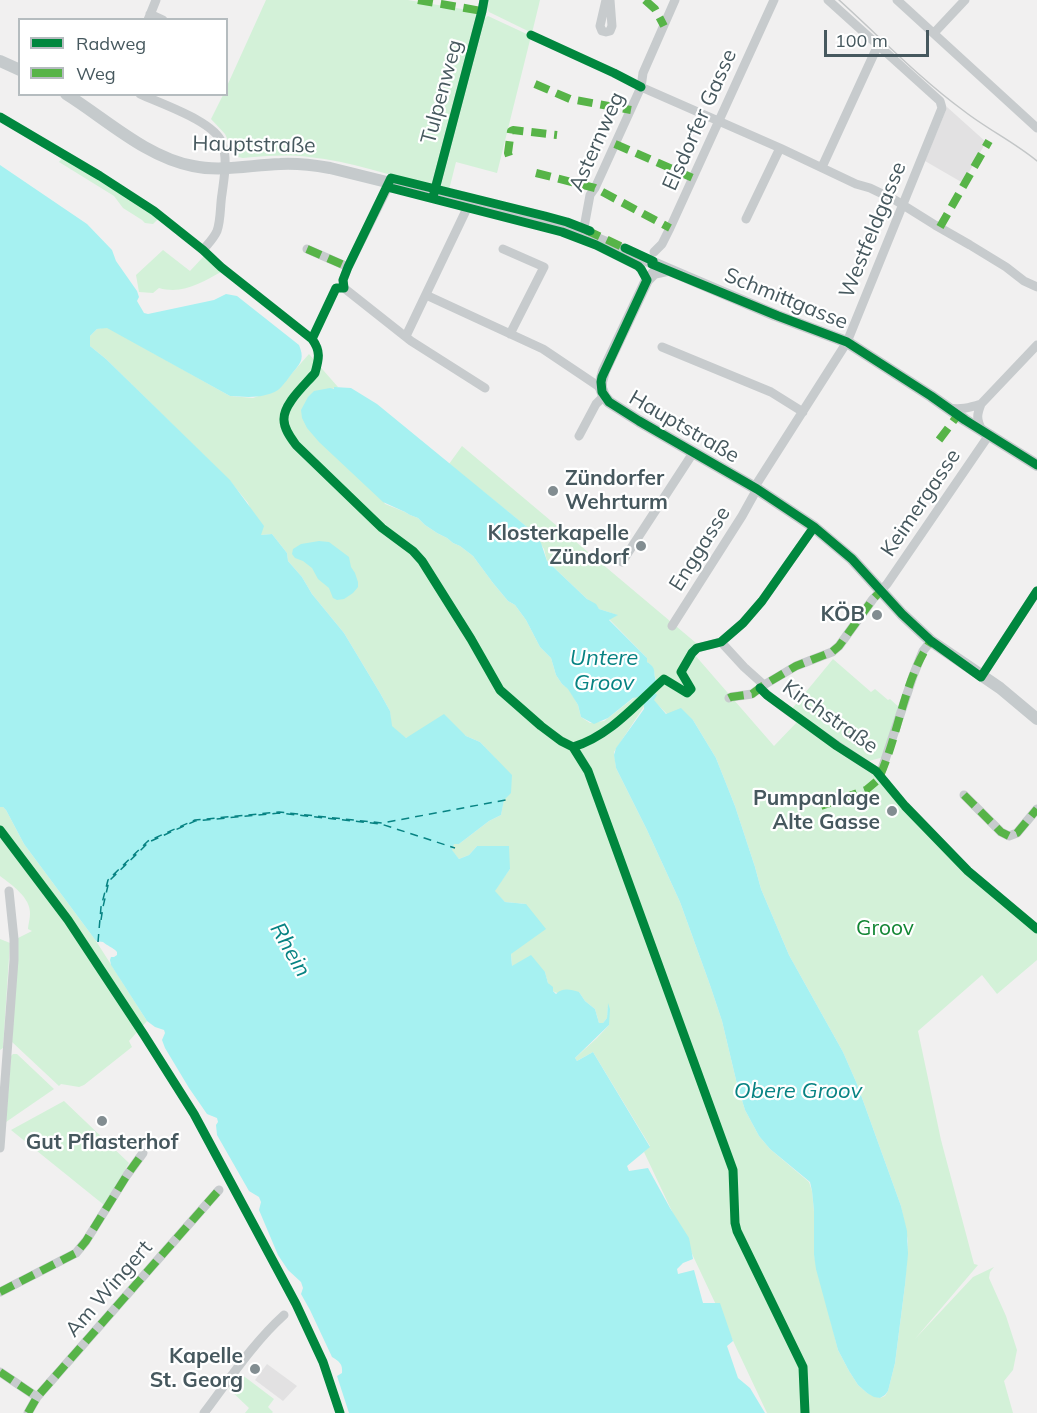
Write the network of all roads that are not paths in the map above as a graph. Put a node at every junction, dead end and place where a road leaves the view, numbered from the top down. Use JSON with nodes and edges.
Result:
{"nodes":[{"id":1,"x":156,"y":0,"type":"edge"},
{"id":2,"x":484,"y":0,"type":"edge"},
{"id":3,"x":675,"y":0,"type":"edge"},
{"id":4,"x":774,"y":0,"type":"edge"},
{"id":5,"x":828,"y":0,"type":"edge"},
{"id":6,"x":897,"y":0,"type":"edge"},
{"id":7,"x":965,"y":0,"type":"edge"},
{"id":8,"x":149,"y":17,"type":"edge"},
{"id":9,"x":934,"y":33,"type":"junction"},
{"id":10,"x":878,"y":45,"type":"junction"},
{"id":11,"x":0,"y":61,"type":"edge"},
{"id":12,"x":18,"y":69,"type":"edge"},
{"id":13,"x":641,"y":87,"type":"junction"},
{"id":14,"x":69,"y":96,"type":"edge"},
{"id":15,"x":144,"y":96,"type":"edge"},
{"id":16,"x":719,"y":121,"type":"junction"},
{"id":17,"x":1037,"y":128,"type":"edge"},
{"id":18,"x":780,"y":148,"type":"junction"},
{"id":19,"x":822,"y":167,"type":"junction"},
{"id":20,"x":225,"y":168,"type":"junction"},
{"id":21,"x":390,"y":183,"type":"junction"},
{"id":22,"x":434,"y":193,"type":"junction"},
{"id":23,"x":470,"y":202,"type":"junction"},
{"id":24,"x":903,"y":205,"type":"junction"},
{"id":25,"x":746,"y":219,"type":"dead end"},
{"id":26,"x":583,"y":233,"type":"junction"},
{"id":27,"x":307,"y":249,"type":"dead end"},
{"id":28,"x":503,"y":249,"type":"dead end"},
{"id":29,"x":203,"y":250,"type":"dead end"},
{"id":30,"x":654,"y":252,"type":"dead end"},
{"id":31,"x":637,"y":257,"type":"junction"},
{"id":32,"x":348,"y":267,"type":"junction"},
{"id":33,"x":668,"y":270,"type":"junction"},
{"id":34,"x":647,"y":280,"type":"junction"},
{"id":35,"x":1037,"y":286,"type":"edge"},
{"id":36,"x":426,"y":295,"type":"junction"},
{"id":37,"x":510,"y":334,"type":"junction"},
{"id":38,"x":406,"y":336,"type":"junction"},
{"id":39,"x":847,"y":342,"type":"junction"},
{"id":40,"x":1037,"y":345,"type":"edge"},
{"id":41,"x":662,"y":347,"type":"dead end"},
{"id":42,"x":485,"y":388,"type":"dead end"},
{"id":43,"x":603,"y":392,"type":"junction"},
{"id":44,"x":981,"y":404,"type":"junction"},
{"id":45,"x":947,"y":408,"type":"junction"},
{"id":46,"x":803,"y":412,"type":"junction"},
{"id":47,"x":985,"y":432,"type":"junction"},
{"id":48,"x":579,"y":436,"type":"dead end"},
{"id":49,"x":693,"y":453,"type":"junction"},
{"id":50,"x":1037,"y":465,"type":"edge"},
{"id":51,"x":756,"y":488,"type":"junction"},
{"id":52,"x":814,"y":526,"type":"junction"},
{"id":53,"x":622,"y":562,"type":"dead end"},
{"id":54,"x":881,"y":591,"type":"junction"},
{"id":55,"x":1037,"y":591,"type":"edge"},
{"id":56,"x":672,"y":626,"type":"dead end"},
{"id":57,"x":930,"y":641,"type":"junction"},
{"id":58,"x":721,"y":642,"type":"junction"},
{"id":59,"x":692,"y":653,"type":"dead end"},
{"id":60,"x":981,"y":677,"type":"junction"},
{"id":61,"x":762,"y":686,"type":"junction"},
{"id":62,"x":729,"y":698,"type":"dead end"},
{"id":63,"x":1037,"y":719,"type":"edge"},
{"id":64,"x":964,"y":795,"type":"dead end"},
{"id":65,"x":1037,"y":809,"type":"edge"},
{"id":66,"x":9,"y":891,"type":"dead end"},
{"id":67,"x":0,"y":1148,"type":"edge"},
{"id":68,"x":143,"y":1153,"type":"dead end"},
{"id":69,"x":219,"y":1190,"type":"dead end"},
{"id":70,"x":0,"y":1292,"type":"edge"},
{"id":71,"x":284,"y":1315,"type":"dead end"},
{"id":72,"x":0,"y":1372,"type":"edge"},
{"id":73,"x":37,"y":1397,"type":"junction"},
{"id":74,"x":28,"y":1413,"type":"edge"},
{"id":75,"x":204,"y":1413,"type":"edge"}],
"edges":[{"from":1,"to":8,"type":"street"},
{"from":2,"to":22,"type":"street","name":"Tulpenweg"},
{"from":3,"to":13,"type":"street","name":"Asternweg"},
{"from":4,"to":16,"type":"street","name":"Elsdorfer Gasse"},
{"from":5,"to":10,"type":"street"},
{"from":6,"to":9,"type":"street"},
{"from":7,"to":9,"type":"street"},
{"from":9,"to":17,"type":"street"},
{"from":10,"to":19,"type":"street"},
{"from":10,"to":24,"type":"street","name":"Westfeldgasse"},
{"from":11,"to":12,"type":"main road"},
{"from":13,"to":16,"type":"street"},
{"from":13,"to":26,"type":"street","name":"Asternweg"},
{"from":14,"to":20,"type":"main road","name":"Hauptstraße"},
{"from":15,"to":20,"type":"street"},
{"from":16,"to":18,"type":"street"},
{"from":16,"to":30,"type":"street","name":"Elsdorfer Gasse"},
{"from":18,"to":19,"type":"street"},
{"from":18,"to":25,"type":"street"},
{"from":19,"to":24,"type":"street"},
{"from":20,"to":21,"type":"main road","name":"Hauptstraße"},
{"from":20,"to":29,"type":"street"},
{"from":21,"to":22,"type":"main road","name":"Hauptstraße"},
{"from":21,"to":32,"type":"street"},
{"from":22,"to":23,"type":"main road","name":"Hauptstraße"},
{"from":23,"to":26,"type":"main road","name":"Hauptstraße"},
{"from":23,"to":36,"type":"street"},
{"from":24,"to":35,"type":"street"},
{"from":24,"to":39,"type":"street","name":"Westfeldgasse"},
{"from":26,"to":31,"type":"main road","name":"Hauptstraße"},
{"from":27,"to":32,"type":"street"},
{"from":28,"to":37,"type":"street"},
{"from":31,"to":33,"type":"main road","name":"Schmittgasse"},
{"from":31,"to":34,"type":"main road"},
{"from":32,"to":38,"type":"street"},
{"from":33,"to":34,"type":"main road"},
{"from":33,"to":39,"type":"main road","name":"Schmittgasse"},
{"from":34,"to":43,"type":"main road","name":"Hauptstraße"},
{"from":36,"to":37,"type":"street"},
{"from":36,"to":38,"type":"street"},
{"from":37,"to":43,"type":"street"},
{"from":38,"to":42,"type":"street"},
{"from":39,"to":45,"type":"main road","name":"Schmittgasse"},
{"from":39,"to":46,"type":"street","name":"Westfeldgasse"},
{"from":40,"to":44,"type":"street"},
{"from":41,"to":46,"type":"street"},
{"from":43,"to":48,"type":"street"},
{"from":43,"to":49,"type":"main road","name":"Hauptstraße"},
{"from":44,"to":45,"type":"street"},
{"from":44,"to":47,"type":"street"},
{"from":45,"to":47,"type":"main road","name":"Schmittgasse"},
{"from":46,"to":51,"type":"street","name":"Westfeldgasse"},
{"from":47,"to":50,"type":"main road","name":"Schmittgasse"},
{"from":47,"to":54,"type":"street","name":"Keimergasse"},
{"from":49,"to":51,"type":"main road","name":"Hauptstraße"},
{"from":49,"to":53,"type":"street"},
{"from":51,"to":52,"type":"main road","name":"Hauptstraße"},
{"from":51,"to":56,"type":"street","name":"Enggasse"},
{"from":52,"to":54,"type":"main road","name":"Hauptstraße"},
{"from":52,"to":58,"type":"street"},
{"from":54,"to":57,"type":"main road","name":"Hauptstraße"},
{"from":54,"to":61,"type":"street","name":"Keimergasse"},
{"from":55,"to":60,"type":"street"},
{"from":57,"to":60,"type":"main road","name":"Hauptstraße"},
{"from":57,"to":61,"type":"street","name":"Kirchstraße"},
{"from":58,"to":59,"type":"street"},
{"from":58,"to":61,"type":"street","name":"Kirchstraße"},
{"from":60,"to":63,"type":"main road","name":"Hauptstraße"},
{"from":61,"to":62,"type":"street","name":"Keimergasse"},
{"from":64,"to":65,"type":"street"},
{"from":66,"to":67,"type":"street"},
{"from":68,"to":70,"type":"street"},
{"from":69,"to":73,"type":"street","name":"Am Wingert"},
{"from":71,"to":75,"type":"street"},
{"from":72,"to":73,"type":"street"},
{"from":73,"to":74,"type":"street","name":"Am Wingert"}]}
